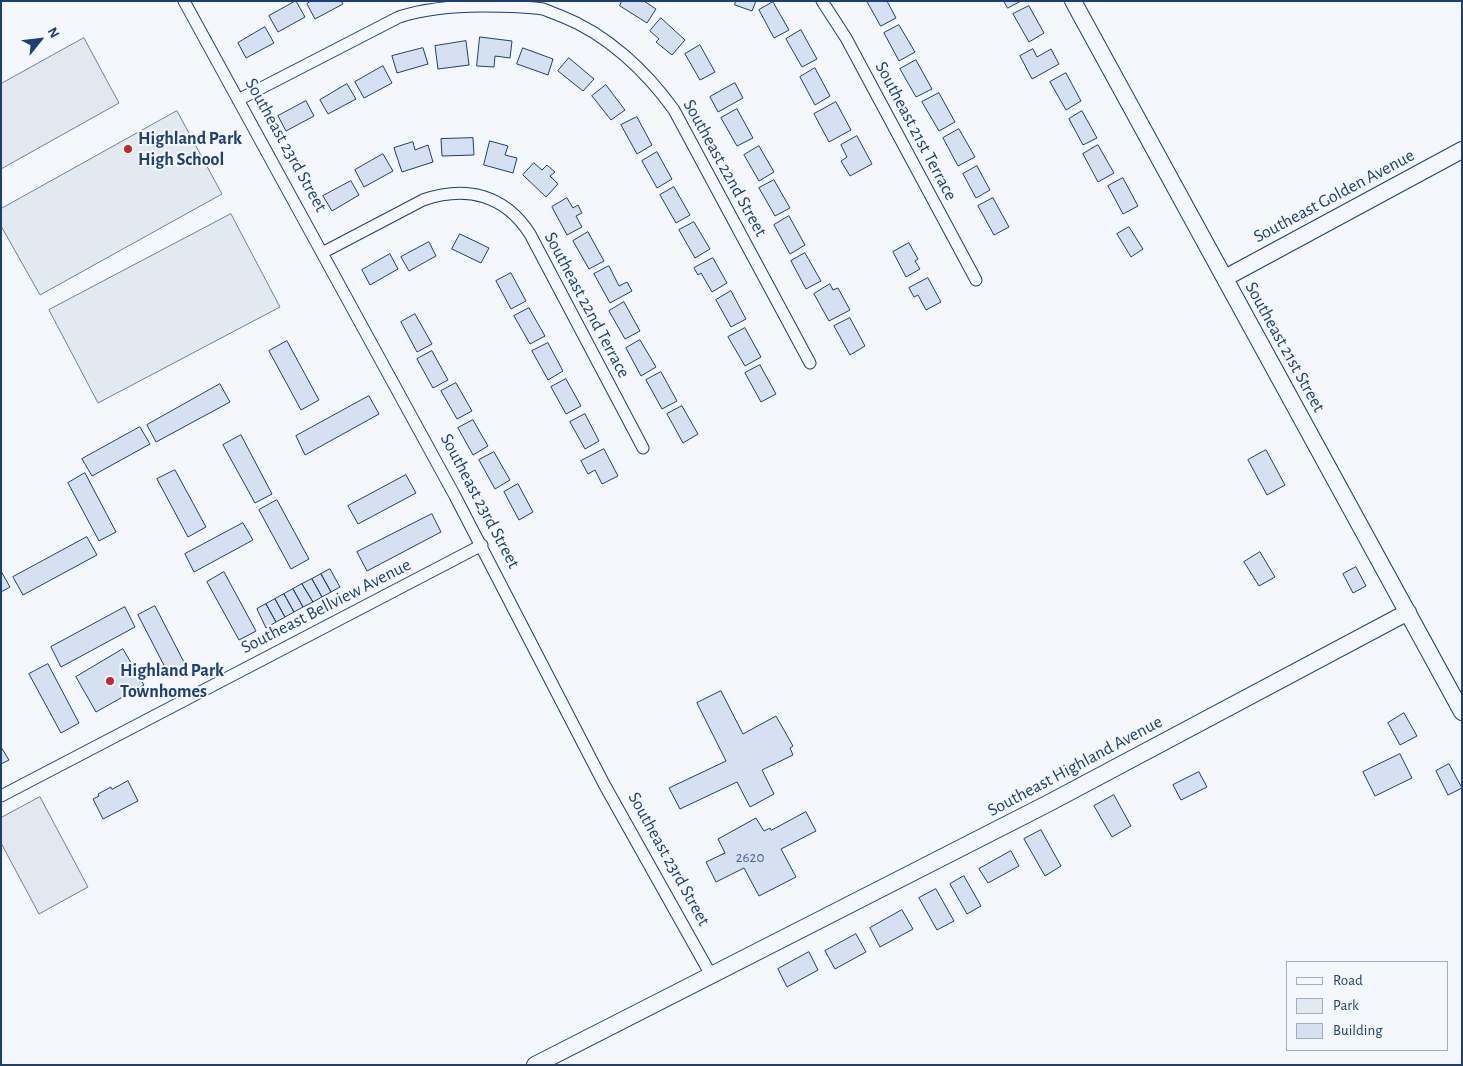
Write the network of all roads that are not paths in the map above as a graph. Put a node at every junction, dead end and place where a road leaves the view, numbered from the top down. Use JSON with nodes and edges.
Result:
{"nodes":[{"id":1,"x":184,"y":1,"type":"edge"},
{"id":2,"x":822,"y":1,"type":"edge"},
{"id":3,"x":1073,"y":1,"type":"edge"},
{"id":4,"x":546,"y":5,"type":"edge"},
{"id":5,"x":238,"y":100,"type":"junction"},
{"id":6,"x":1462,"y":150,"type":"edge"},
{"id":7,"x":322,"y":253,"type":"junction"},
{"id":8,"x":1225,"y":278,"type":"junction"},
{"id":9,"x":976,"y":280,"type":"dead end"},
{"id":10,"x":810,"y":363,"type":"dead end"},
{"id":11,"x":643,"y":448,"type":"dead end"},
{"id":12,"x":482,"y":545,"type":"junction"},
{"id":13,"x":1408,"y":612,"type":"junction"},
{"id":14,"x":1462,"y":712,"type":"edge"},
{"id":15,"x":1,"y":796,"type":"edge"},
{"id":16,"x":711,"y":975,"type":"junction"},
{"id":17,"x":535,"y":1065,"type":"edge"}],
"edges":[{"from":1,"to":5,"type":"street","name":"Southeast 23rd Street"},
{"from":2,"to":9,"type":"street","name":"Southeast 21st Terrace"},
{"from":3,"to":8,"type":"street","name":"Southeast 21st Street"},
{"from":4,"to":5,"type":"street","name":"Southeast 22nd Street"},
{"from":4,"to":10,"type":"street","name":"Southeast 22nd Street"},
{"from":5,"to":7,"type":"street","name":"Southeast 23rd Street"},
{"from":6,"to":8,"type":"street","name":"Southeast Golden Avenue"},
{"from":7,"to":11,"type":"street","name":"Southeast 22nd Terrace"},
{"from":7,"to":12,"type":"street","name":"Southeast 23rd Street"},
{"from":8,"to":13,"type":"street","name":"Southeast 21st Street"},
{"from":12,"to":15,"type":"street","name":"Southeast Bellview Avenue"},
{"from":12,"to":16,"type":"street","name":"Southeast 23rd Street"},
{"from":13,"to":14,"type":"street","name":"Southeast 21st Street"},
{"from":13,"to":16,"type":"street","name":"Southeast Highland Avenue"},
{"from":16,"to":17,"type":"street"}]}
